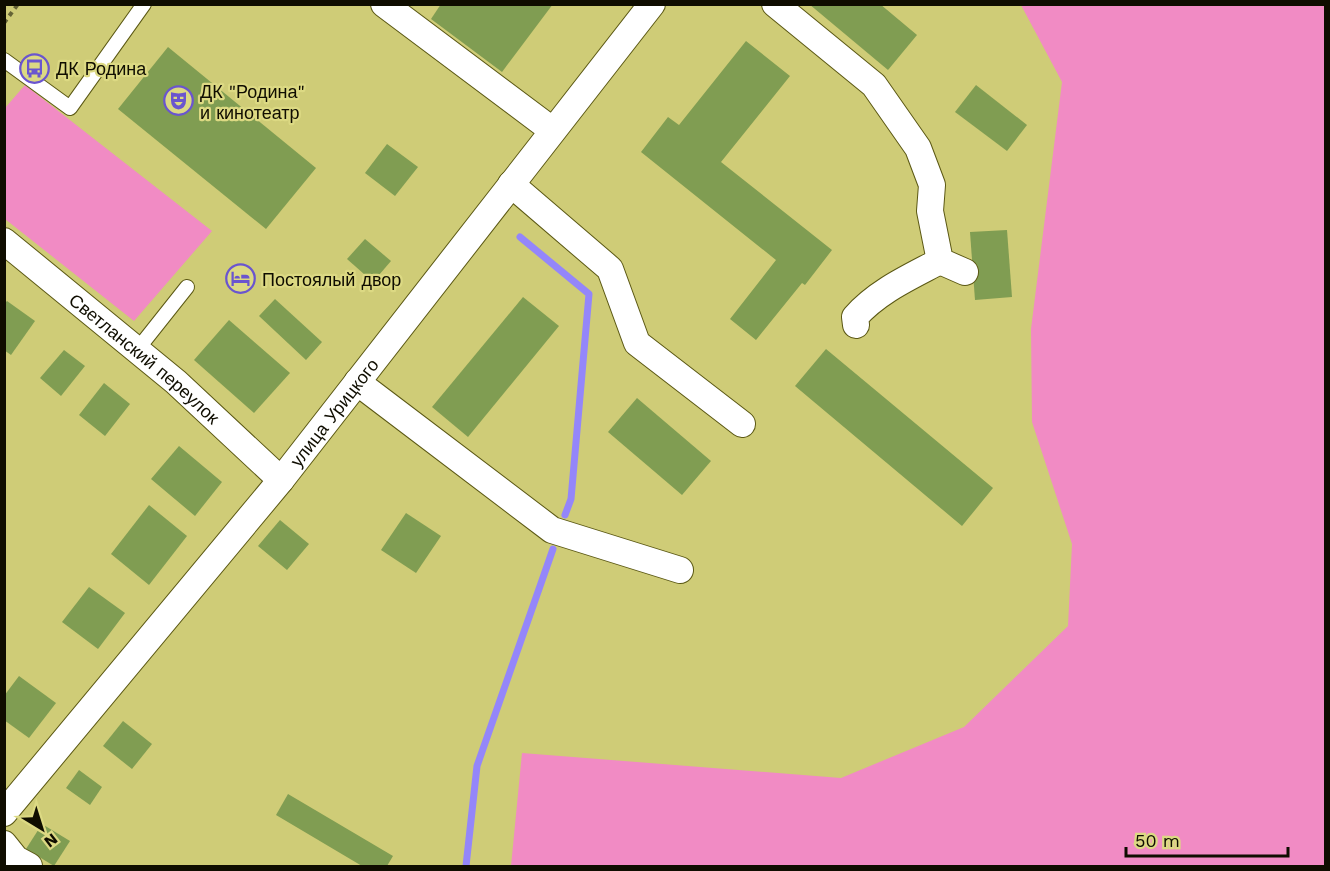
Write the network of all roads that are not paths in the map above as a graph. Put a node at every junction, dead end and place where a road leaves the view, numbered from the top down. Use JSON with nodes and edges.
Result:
{"nodes":[{"id":1,"x":144,"y":4,"type":"edge"},
{"id":2,"x":384,"y":4,"type":"edge"},
{"id":3,"x":652,"y":4,"type":"edge"},
{"id":4,"x":775,"y":4,"type":"edge"},
{"id":5,"x":4,"y":60,"type":"edge"},
{"id":6,"x":552,"y":130,"type":"junction"},
{"id":7,"x":511,"y":184,"type":"junction"},
{"id":8,"x":4,"y":241,"type":"edge"},
{"id":9,"x":940,"y":261,"type":"junction"},
{"id":10,"x":964,"y":272,"type":"dead end"},
{"id":11,"x":187,"y":287,"type":"dead end"},
{"id":12,"x":856,"y":325,"type":"dead end"},
{"id":13,"x":137,"y":350,"type":"junction"},
{"id":14,"x":357,"y":382,"type":"junction"},
{"id":15,"x":742,"y":424,"type":"dead end"},
{"id":16,"x":281,"y":480,"type":"junction"},
{"id":17,"x":680,"y":570,"type":"dead end"},
{"id":18,"x":4,"y":813,"type":"edge"},
{"id":19,"x":4,"y":844,"type":"edge"},
{"id":20,"x":29,"y":867,"type":"edge"}],
"edges":[{"from":1,"to":5,"type":"lane"},
{"from":2,"to":6,"type":"street"},
{"from":3,"to":6,"type":"street","name":"улица Урицкого"},
{"from":4,"to":9,"type":"street"},
{"from":6,"to":7,"type":"street","name":"улица Урицкого"},
{"from":7,"to":14,"type":"street","name":"улица Урицкого"},
{"from":7,"to":15,"type":"street"},
{"from":8,"to":13,"type":"street","name":"Светланский переулок"},
{"from":9,"to":10,"type":"street"},
{"from":9,"to":12,"type":"street"},
{"from":11,"to":13,"type":"lane"},
{"from":13,"to":16,"type":"street","name":"Светланский переулок"},
{"from":14,"to":16,"type":"street","name":"улица Урицкого"},
{"from":14,"to":17,"type":"street"},
{"from":16,"to":18,"type":"street","name":"улица Урицкого"},
{"from":19,"to":20,"type":"street"}]}
